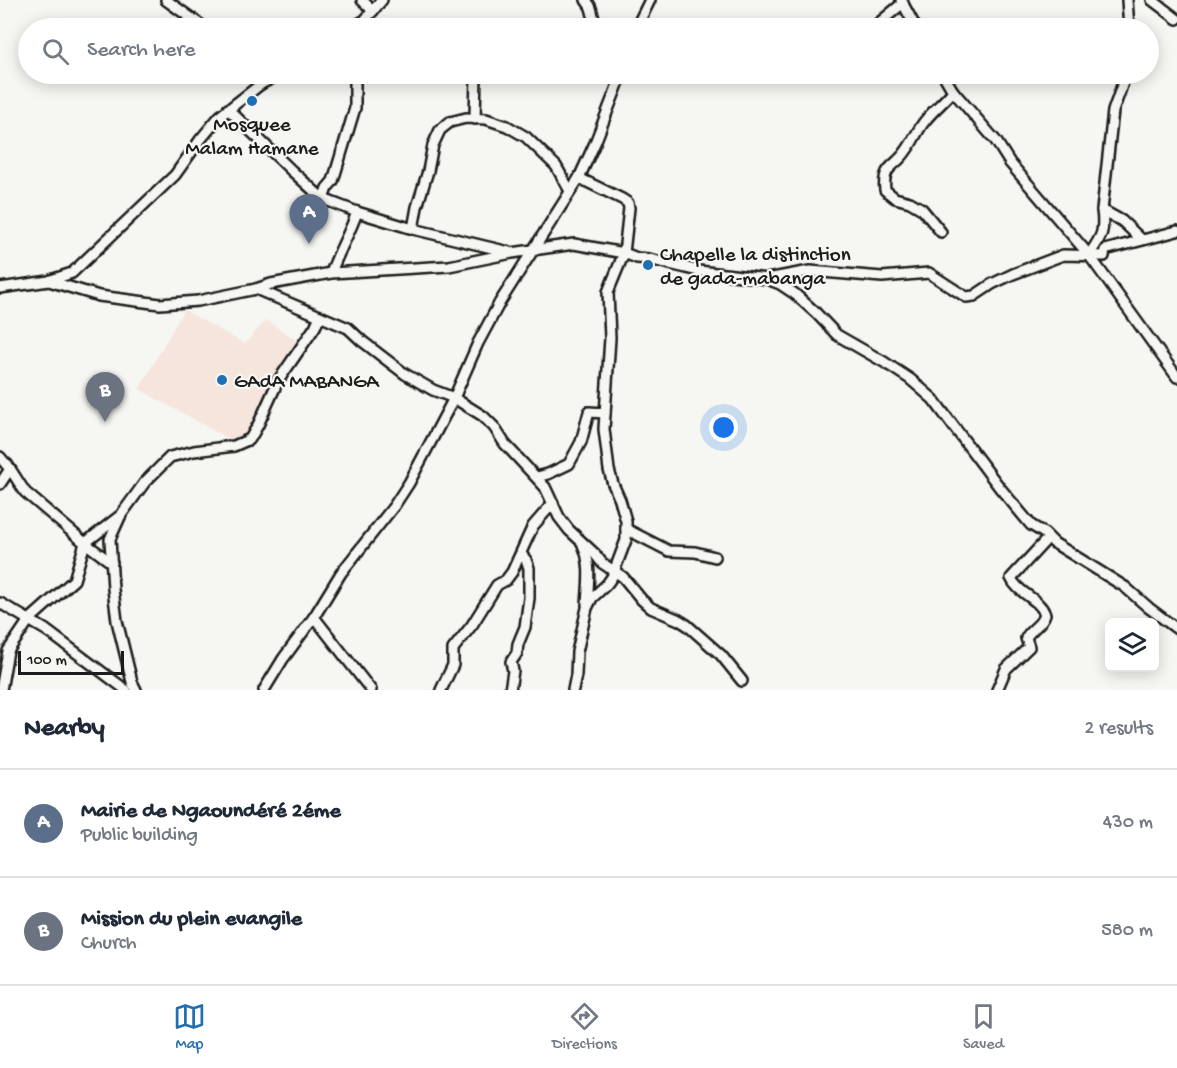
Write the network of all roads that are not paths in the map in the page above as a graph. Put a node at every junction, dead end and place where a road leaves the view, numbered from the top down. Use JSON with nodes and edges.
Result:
{"nodes":[{"id":1,"x":166,"y":0,"type":"edge"},
{"id":2,"x":362,"y":0,"type":"edge"},
{"id":3,"x":382,"y":0,"type":"edge"},
{"id":4,"x":586,"y":0,"type":"edge"},
{"id":5,"x":650,"y":0,"type":"edge"},
{"id":6,"x":1127,"y":0,"type":"edge"},
{"id":7,"x":1152,"y":0,"type":"edge"},
{"id":8,"x":902,"y":1,"type":"edge"},
{"id":9,"x":373,"y":11,"type":"junction"},
{"id":10,"x":191,"y":18,"type":"edge"},
{"id":11,"x":368,"y":18,"type":"edge"},
{"id":12,"x":594,"y":18,"type":"edge"},
{"id":13,"x":641,"y":18,"type":"edge"},
{"id":14,"x":884,"y":18,"type":"edge"},
{"id":15,"x":911,"y":18,"type":"edge"},
{"id":16,"x":1128,"y":18,"type":"edge"},
{"id":17,"x":1177,"y":19,"type":"edge"},
{"id":18,"x":261,"y":84,"type":"edge"},
{"id":19,"x":355,"y":84,"type":"edge"},
{"id":20,"x":476,"y":84,"type":"edge"},
{"id":21,"x":618,"y":84,"type":"edge"},
{"id":22,"x":949,"y":84,"type":"edge"},
{"id":23,"x":1122,"y":84,"type":"edge"},
{"id":24,"x":953,"y":91,"type":"junction"},
{"id":25,"x":228,"y":109,"type":"junction"},
{"id":26,"x":475,"y":119,"type":"junction"},
{"id":27,"x":579,"y":178,"type":"junction"},
{"id":28,"x":570,"y":191,"type":"junction"},
{"id":29,"x":323,"y":199,"type":"junction"},
{"id":30,"x":1102,"y":210,"type":"junction"},
{"id":31,"x":357,"y":212,"type":"junction"},
{"id":32,"x":413,"y":229,"type":"junction"},
{"id":33,"x":1177,"y":231,"type":"edge"},
{"id":34,"x":941,"y":232,"type":"dead end"},
{"id":35,"x":1142,"y":240,"type":"junction"},
{"id":36,"x":532,"y":250,"type":"junction"},
{"id":37,"x":512,"y":253,"type":"junction"},
{"id":38,"x":624,"y":254,"type":"junction"},
{"id":39,"x":1089,"y":255,"type":"junction"},
{"id":40,"x":331,"y":273,"type":"junction"},
{"id":41,"x":767,"y":279,"type":"junction"},
{"id":42,"x":49,"y":281,"type":"junction"},
{"id":43,"x":0,"y":288,"type":"edge"},
{"id":44,"x":256,"y":289,"type":"junction"},
{"id":45,"x":320,"y":316,"type":"junction"},
{"id":46,"x":1177,"y":377,"type":"edge"},
{"id":47,"x":454,"y":398,"type":"junction"},
{"id":48,"x":605,"y":413,"type":"junction"},
{"id":49,"x":3,"y":461,"type":"edge"},
{"id":50,"x":537,"y":477,"type":"junction"},
{"id":51,"x":0,"y":484,"type":"edge"},
{"id":52,"x":553,"y":503,"type":"junction"},
{"id":53,"x":121,"y":515,"type":"junction"},
{"id":54,"x":626,"y":529,"type":"junction"},
{"id":55,"x":1048,"y":538,"type":"junction"},
{"id":56,"x":85,"y":543,"type":"junction"},
{"id":57,"x":582,"y":543,"type":"junction"},
{"id":58,"x":521,"y":554,"type":"junction"},
{"id":59,"x":715,"y":557,"type":"dead end"},
{"id":60,"x":112,"y":562,"type":"junction"},
{"id":61,"x":614,"y":571,"type":"junction"},
{"id":62,"x":0,"y":603,"type":"edge"},
{"id":63,"x":587,"y":608,"type":"junction"},
{"id":64,"x":314,"y":617,"type":"junction"},
{"id":65,"x":29,"y":620,"type":"junction"},
{"id":66,"x":1177,"y":629,"type":"edge"},
{"id":67,"x":742,"y":681,"type":"dead end"},
{"id":68,"x":1,"y":690,"type":"edge"},
{"id":69,"x":126,"y":690,"type":"edge"},
{"id":70,"x":136,"y":690,"type":"edge"},
{"id":71,"x":264,"y":690,"type":"edge"},
{"id":72,"x":371,"y":690,"type":"edge"},
{"id":73,"x":441,"y":690,"type":"edge"},
{"id":74,"x":510,"y":690,"type":"edge"},
{"id":75,"x":573,"y":690,"type":"edge"},
{"id":76,"x":997,"y":690,"type":"edge"}],
"edges":[{"from":1,"to":10,"type":"street"},
{"from":2,"to":9,"type":"street"},
{"from":3,"to":9,"type":"street"},
{"from":4,"to":12,"type":"street"},
{"from":5,"to":13,"type":"street"},
{"from":6,"to":16,"type":"street"},
{"from":7,"to":17,"type":"street"},
{"from":8,"to":14,"type":"street"},
{"from":8,"to":15,"type":"street"},
{"from":9,"to":11,"type":"street"},
{"from":18,"to":25,"type":"street"},
{"from":19,"to":29,"type":"street"},
{"from":20,"to":26,"type":"street"},
{"from":21,"to":27,"type":"street"},
{"from":22,"to":24,"type":"street"},
{"from":23,"to":30,"type":"street"},
{"from":24,"to":34,"type":"street"},
{"from":24,"to":39,"type":"street"},
{"from":25,"to":29,"type":"street"},
{"from":25,"to":42,"type":"street"},
{"from":26,"to":28,"type":"street"},
{"from":26,"to":32,"type":"street"},
{"from":27,"to":28,"type":"street"},
{"from":27,"to":38,"type":"street"},
{"from":28,"to":36,"type":"street"},
{"from":29,"to":31,"type":"street"},
{"from":30,"to":35,"type":"street"},
{"from":30,"to":39,"type":"street"},
{"from":31,"to":32,"type":"street"},
{"from":31,"to":40,"type":"street"},
{"from":32,"to":37,"type":"street"},
{"from":33,"to":35,"type":"street"},
{"from":35,"to":39,"type":"street"},
{"from":36,"to":37,"type":"street"},
{"from":36,"to":38,"type":"street"},
{"from":36,"to":47,"type":"street"},
{"from":37,"to":40,"type":"street"},
{"from":38,"to":41,"type":"street"},
{"from":38,"to":48,"type":"street"},
{"from":39,"to":41,"type":"street"},
{"from":39,"to":46,"type":"street"},
{"from":40,"to":44,"type":"street"},
{"from":41,"to":55,"type":"street"},
{"from":42,"to":43,"type":"street"},
{"from":42,"to":44,"type":"street"},
{"from":44,"to":45,"type":"street"},
{"from":45,"to":47,"type":"street"},
{"from":45,"to":53,"type":"street"},
{"from":47,"to":50,"type":"street"},
{"from":47,"to":64,"type":"street"},
{"from":48,"to":50,"type":"street"},
{"from":48,"to":54,"type":"street"},
{"from":49,"to":51,"type":"street"},
{"from":49,"to":56,"type":"street"},
{"from":50,"to":52,"type":"street"},
{"from":52,"to":57,"type":"street"},
{"from":52,"to":58,"type":"street"},
{"from":53,"to":56,"type":"street"},
{"from":53,"to":60,"type":"street"},
{"from":54,"to":59,"type":"street"},
{"from":54,"to":61,"type":"street"},
{"from":55,"to":66,"type":"street"},
{"from":55,"to":76,"type":"street"},
{"from":56,"to":60,"type":"street"},
{"from":56,"to":65,"type":"street"},
{"from":57,"to":61,"type":"street"},
{"from":57,"to":63,"type":"street"},
{"from":58,"to":73,"type":"street"},
{"from":58,"to":74,"type":"street"},
{"from":60,"to":70,"type":"street"},
{"from":61,"to":63,"type":"street"},
{"from":61,"to":67,"type":"street"},
{"from":62,"to":65,"type":"street"},
{"from":63,"to":75,"type":"street"},
{"from":64,"to":71,"type":"street"},
{"from":64,"to":72,"type":"street"},
{"from":65,"to":68,"type":"street"},
{"from":65,"to":69,"type":"street"}]}
